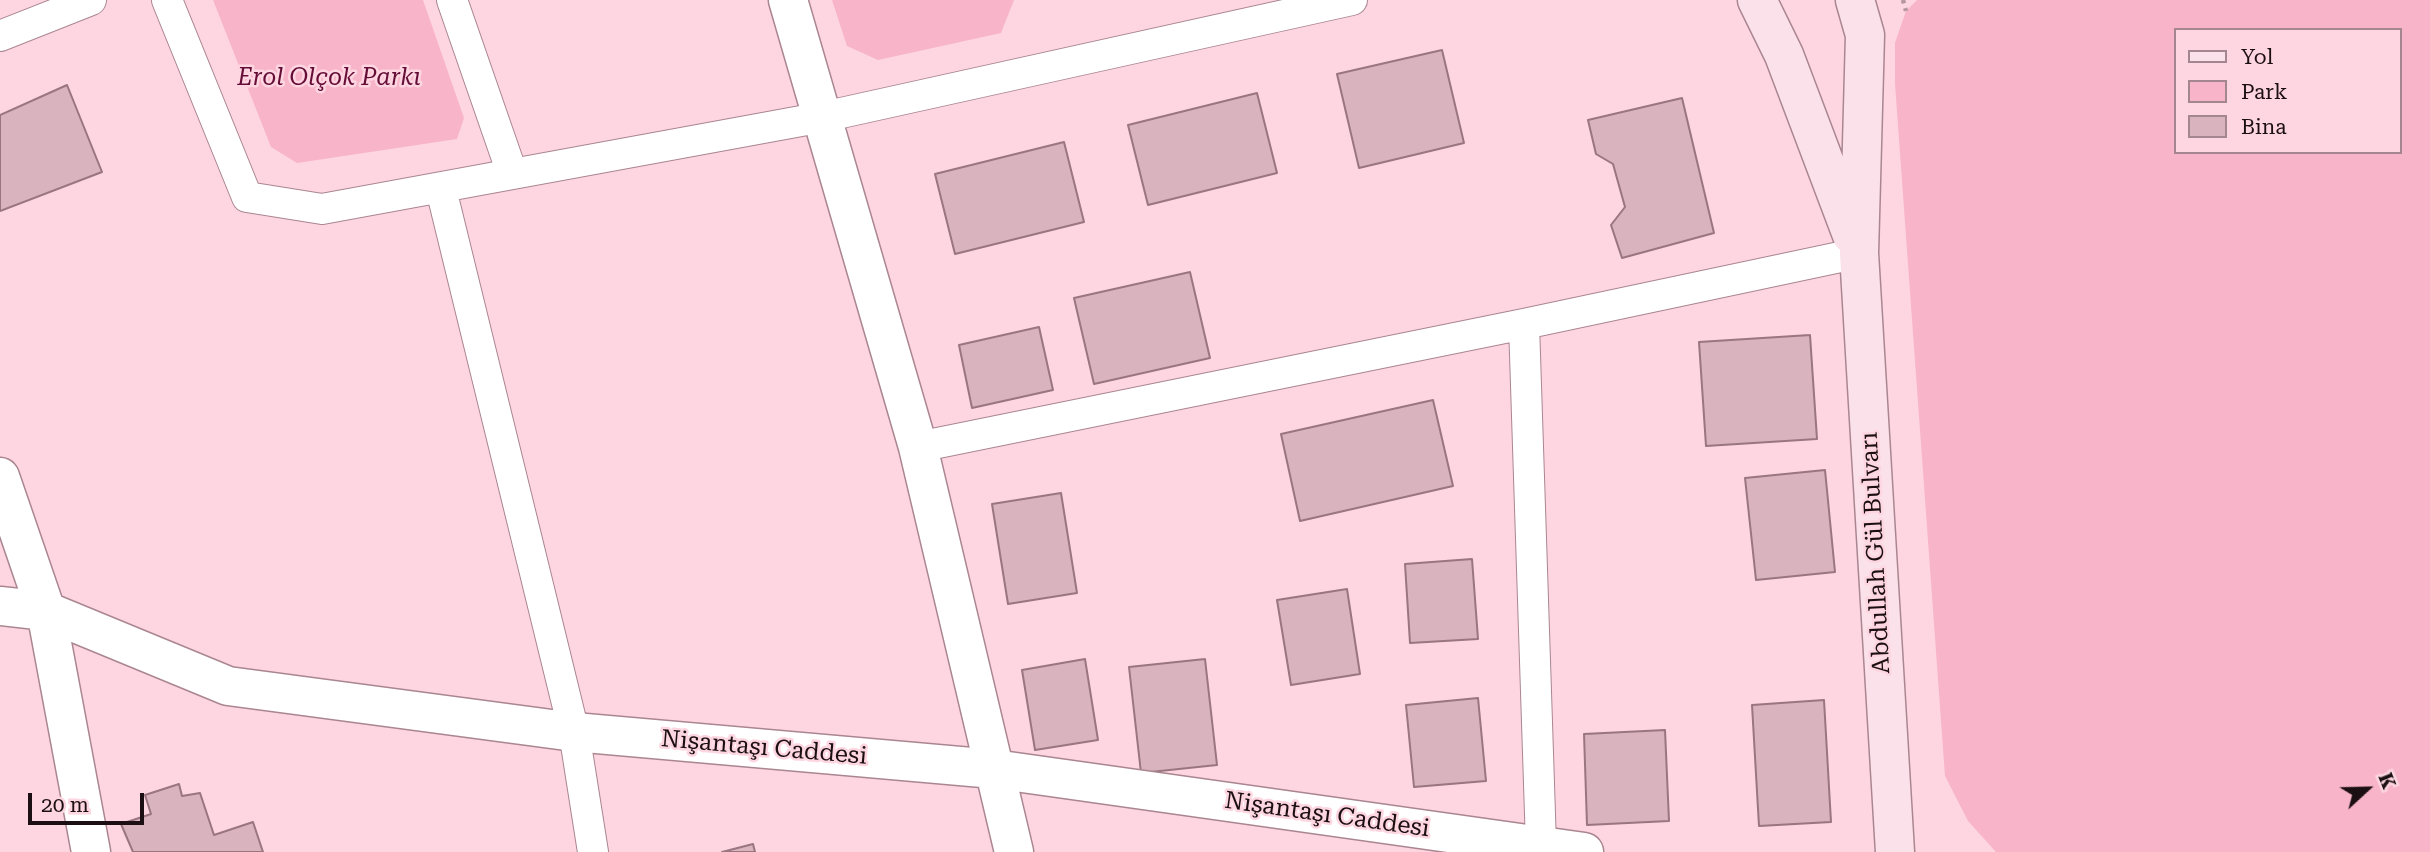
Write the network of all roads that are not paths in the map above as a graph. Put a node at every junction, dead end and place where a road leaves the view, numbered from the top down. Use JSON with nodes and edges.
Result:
{"nodes":[{"id":1,"x":91,"y":0,"type":"edge"},
{"id":2,"x":167,"y":0,"type":"edge"},
{"id":3,"x":452,"y":0,"type":"edge"},
{"id":4,"x":789,"y":0,"type":"edge"},
{"id":5,"x":1352,"y":0,"type":"edge"},
{"id":6,"x":1757,"y":0,"type":"edge"},
{"id":7,"x":1855,"y":0,"type":"edge"},
{"id":8,"x":0,"y":36,"type":"edge"},
{"id":9,"x":822,"y":117,"type":"junction"},
{"id":10,"x":512,"y":173,"type":"junction"},
{"id":11,"x":441,"y":189,"type":"junction"},
{"id":12,"x":1859,"y":253,"type":"junction"},
{"id":13,"x":1524,"y":324,"type":"junction"},
{"id":14,"x":918,"y":447,"type":"junction"},
{"id":15,"x":0,"y":477,"type":"edge"},
{"id":16,"x":0,"y":606,"type":"edge"},
{"id":17,"x":46,"y":611,"type":"junction"},
{"id":18,"x":574,"y":732,"type":"junction"},
{"id":19,"x":994,"y":769,"type":"junction"},
{"id":20,"x":1541,"y":845,"type":"junction"},
{"id":21,"x":91,"y":852,"type":"edge"},
{"id":22,"x":593,"y":852,"type":"edge"},
{"id":23,"x":1014,"y":852,"type":"edge"},
{"id":24,"x":1584,"y":852,"type":"edge"},
{"id":25,"x":1895,"y":852,"type":"edge"}],
"edges":[{"from":1,"to":8,"type":"street"},
{"from":2,"to":11,"type":"street"},
{"from":3,"to":10,"type":"street"},
{"from":4,"to":9,"type":"street"},
{"from":5,"to":9,"type":"street"},
{"from":6,"to":12,"type":"main road","name":"Abdullah Gül Bulvarı"},
{"from":7,"to":12,"type":"main road","name":"Abdullah Gül Bulvarı"},
{"from":9,"to":10,"type":"street"},
{"from":9,"to":14,"type":"street"},
{"from":10,"to":11,"type":"street"},
{"from":11,"to":18,"type":"street"},
{"from":12,"to":13,"type":"street"},
{"from":12,"to":25,"type":"main road","name":"Abdullah Gül Bulvarı"},
{"from":13,"to":14,"type":"street"},
{"from":13,"to":20,"type":"street"},
{"from":14,"to":19,"type":"street"},
{"from":15,"to":17,"type":"street"},
{"from":16,"to":17,"type":"street","name":"Nişantaşı Caddesi"},
{"from":17,"to":18,"type":"street","name":"Nişantaşı Caddesi"},
{"from":17,"to":21,"type":"street"},
{"from":18,"to":19,"type":"street","name":"Nişantaşı Caddesi"},
{"from":18,"to":22,"type":"street"},
{"from":19,"to":20,"type":"street","name":"Nişantaşı Caddesi"},
{"from":19,"to":23,"type":"street"},
{"from":20,"to":24,"type":"street","name":"Nişantaşı Caddesi"}]}
